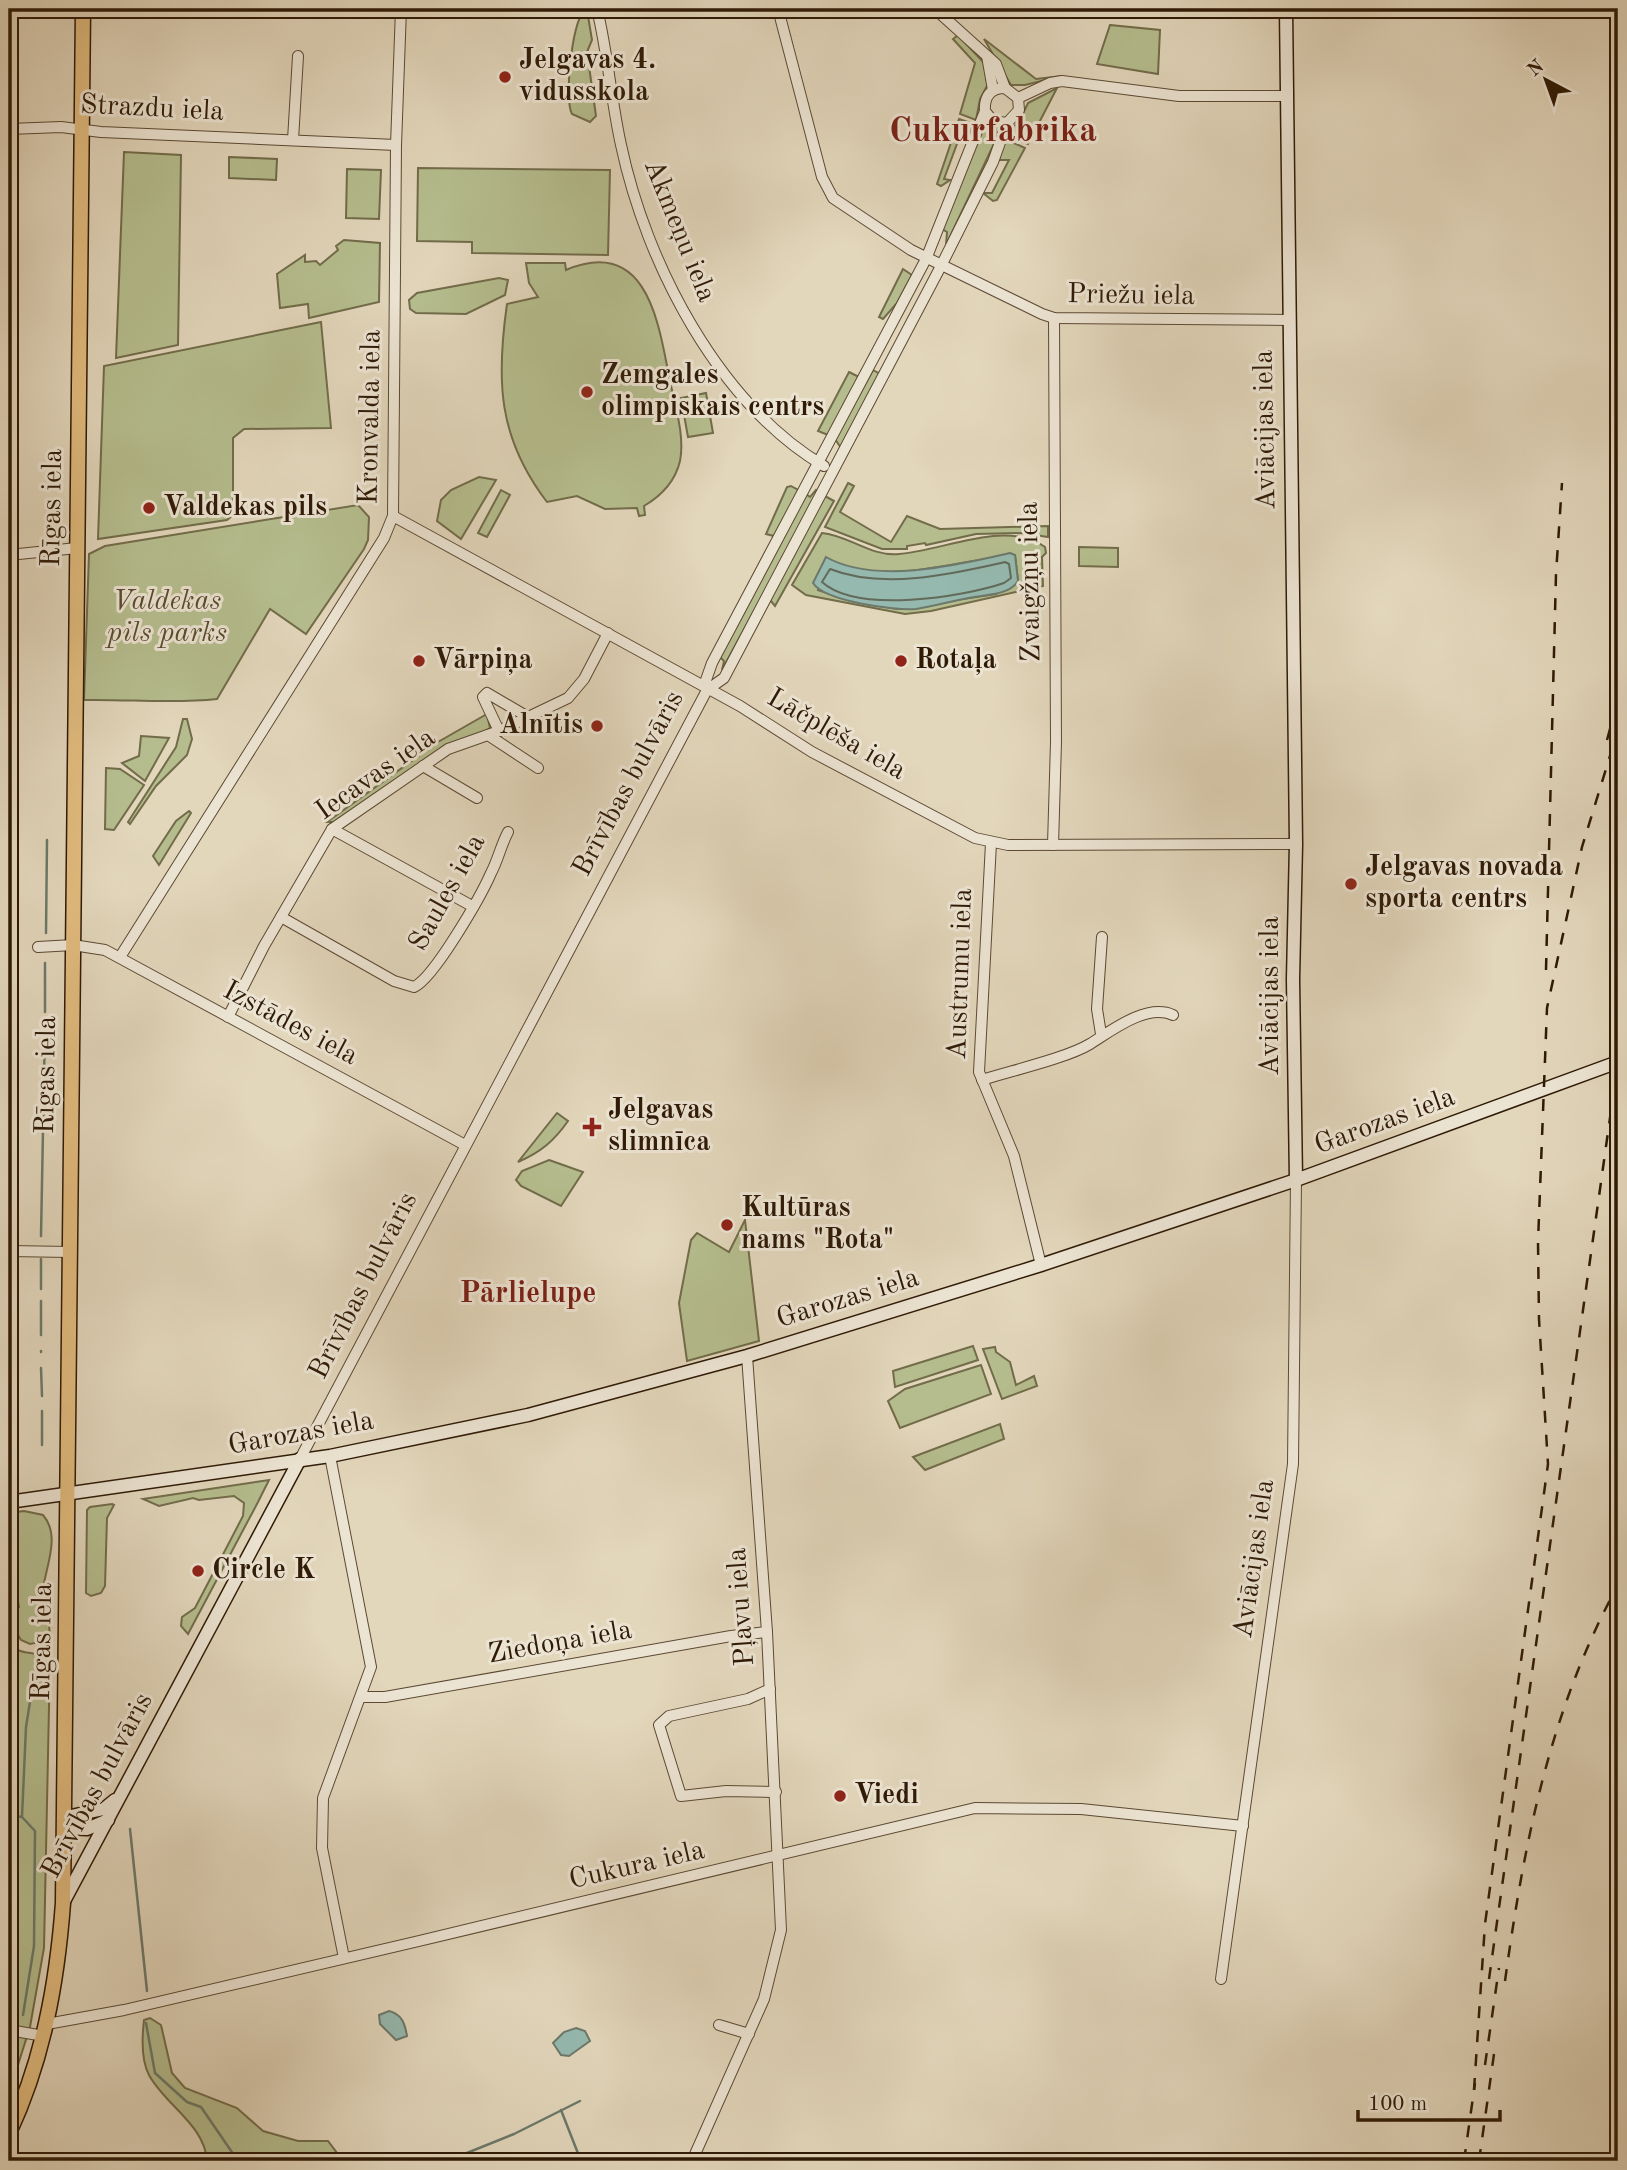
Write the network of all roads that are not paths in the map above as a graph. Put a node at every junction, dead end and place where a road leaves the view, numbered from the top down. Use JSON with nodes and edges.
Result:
{"nodes":[{"id":1,"x":83,"y":9,"type":"edge"},
{"id":2,"x":401,"y":9,"type":"edge"},
{"id":3,"x":597,"y":9,"type":"edge"},
{"id":4,"x":778,"y":9,"type":"edge"},
{"id":5,"x":935,"y":9,"type":"edge"},
{"id":6,"x":1286,"y":9,"type":"edge"},
{"id":7,"x":987,"y":55,"type":"junction"},
{"id":8,"x":298,"y":56,"type":"dead end"},
{"id":9,"x":1004,"y":88,"type":"junction"},
{"id":10,"x":993,"y":90,"type":"junction"},
{"id":11,"x":1286,"y":96,"type":"junction"},
{"id":12,"x":1018,"y":98,"type":"junction"},
{"id":13,"x":985,"y":111,"type":"junction"},
{"id":14,"x":1007,"y":123,"type":"junction"},
{"id":15,"x":81,"y":128,"type":"junction"},
{"id":16,"x":9,"y":129,"type":"edge"},
{"id":17,"x":293,"y":140,"type":"junction"},
{"id":18,"x":396,"y":145,"type":"junction"},
{"id":19,"x":926,"y":258,"type":"junction"},
{"id":20,"x":941,"y":266,"type":"junction"},
{"id":21,"x":1054,"y":318,"type":"junction"},
{"id":22,"x":1290,"y":320,"type":"junction"},
{"id":23,"x":819,"y":463,"type":"junction"},
{"id":24,"x":833,"y":471,"type":"junction"},
{"id":25,"x":393,"y":516,"type":"junction"},
{"id":26,"x":77,"y":548,"type":"junction"},
{"id":27,"x":9,"y":555,"type":"edge"},
{"id":28,"x":608,"y":633,"type":"junction"},
{"id":29,"x":707,"y":690,"type":"junction"},
{"id":30,"x":528,"y":717,"type":"junction"},
{"id":31,"x":499,"y":730,"type":"junction"},
{"id":32,"x":488,"y":735,"type":"junction"},
{"id":33,"x":423,"y":766,"type":"junction"},
{"id":34,"x":538,"y":768,"type":"dead end"},
{"id":35,"x":477,"y":798,"type":"dead end"},
{"id":36,"x":331,"y":829,"type":"junction"},
{"id":37,"x":508,"y":832,"type":"dead end"},
{"id":38,"x":991,"y":843,"type":"junction"},
{"id":39,"x":1296,"y":844,"type":"junction"},
{"id":40,"x":1053,"y":845,"type":"junction"},
{"id":41,"x":472,"y":906,"type":"junction"},
{"id":42,"x":281,"y":917,"type":"junction"},
{"id":43,"x":1102,"y":937,"type":"dead end"},
{"id":44,"x":73,"y":945,"type":"junction"},
{"id":45,"x":38,"y":947,"type":"dead end"},
{"id":46,"x":120,"y":957,"type":"junction"},
{"id":47,"x":1173,"y":1015,"type":"dead end"},
{"id":48,"x":228,"y":1017,"type":"junction"},
{"id":49,"x":1101,"y":1034,"type":"junction"},
{"id":50,"x":1618,"y":1062,"type":"edge"},
{"id":51,"x":982,"y":1080,"type":"junction"},
{"id":52,"x":466,"y":1144,"type":"junction"},
{"id":53,"x":1296,"y":1180,"type":"junction"},
{"id":54,"x":9,"y":1251,"type":"edge"},
{"id":55,"x":70,"y":1252,"type":"junction"},
{"id":56,"x":1041,"y":1265,"type":"junction"},
{"id":57,"x":747,"y":1356,"type":"junction"},
{"id":58,"x":330,"y":1456,"type":"junction"},
{"id":59,"x":300,"y":1460,"type":"junction"},
{"id":60,"x":68,"y":1495,"type":"junction"},
{"id":61,"x":9,"y":1502,"type":"edge"},
{"id":62,"x":767,"y":1632,"type":"junction"},
{"id":63,"x":770,"y":1689,"type":"junction"},
{"id":64,"x":361,"y":1698,"type":"junction"},
{"id":65,"x":776,"y":1791,"type":"junction"},
{"id":66,"x":121,"y":1796,"type":"junction"},
{"id":67,"x":108,"y":1820,"type":"junction"},
{"id":68,"x":66,"y":1822,"type":"junction"},
{"id":69,"x":1243,"y":1826,"type":"junction"},
{"id":70,"x":779,"y":1855,"type":"junction"},
{"id":71,"x":63,"y":1903,"type":"junction"},
{"id":72,"x":344,"y":1958,"type":"junction"},
{"id":73,"x":1221,"y":1979,"type":"dead end"},
{"id":74,"x":719,"y":2025,"type":"dead end"},
{"id":75,"x":9,"y":2030,"type":"edge"},
{"id":76,"x":45,"y":2030,"type":"junction"},
{"id":77,"x":749,"y":2034,"type":"junction"},
{"id":78,"x":9,"y":2133,"type":"edge"},
{"id":79,"x":692,"y":2161,"type":"edge"}],
"edges":[{"from":1,"to":15,"type":"main road","name":"Rīgas iela"},
{"from":2,"to":18,"type":"street","name":"Kronvalda iela"},
{"from":3,"to":23,"type":"street","name":"Akmeņu iela"},
{"from":4,"to":19,"type":"street"},
{"from":5,"to":7,"type":"street"},
{"from":6,"to":11,"type":"main road","name":"Aviācijas iela"},
{"from":7,"to":9,"type":"street"},
{"from":7,"to":10,"type":"street"},
{"from":8,"to":17,"type":"street"},
{"from":9,"to":10,"type":"street"},
{"from":9,"to":12,"type":"street"},
{"from":10,"to":13,"type":"street","name":"Brīvības bulvāris"},
{"from":11,"to":12,"type":"street"},
{"from":11,"to":22,"type":"main road","name":"Aviācijas iela"},
{"from":12,"to":14,"type":"street","name":"Brīvības bulvāris"},
{"from":13,"to":14,"type":"street"},
{"from":13,"to":19,"type":"street","name":"Brīvības bulvāris"},
{"from":14,"to":20,"type":"street","name":"Brīvības bulvāris"},
{"from":15,"to":16,"type":"street","name":"Strazdu iela"},
{"from":15,"to":17,"type":"street","name":"Strazdu iela"},
{"from":15,"to":26,"type":"main road","name":"Rīgas iela"},
{"from":17,"to":18,"type":"street","name":"Strazdu iela"},
{"from":18,"to":25,"type":"street","name":"Kronvalda iela"},
{"from":19,"to":20,"type":"street"},
{"from":19,"to":23,"type":"street","name":"Brīvības bulvāris"},
{"from":20,"to":21,"type":"street","name":"Priežu iela"},
{"from":20,"to":24,"type":"street","name":"Brīvības bulvāris"},
{"from":21,"to":22,"type":"street","name":"Priežu iela"},
{"from":21,"to":40,"type":"street","name":"Zvaigžņu iela"},
{"from":22,"to":39,"type":"main road","name":"Aviācijas iela"},
{"from":23,"to":24,"type":"street","name":"Akmeņu iela"},
{"from":23,"to":29,"type":"street","name":"Brīvības bulvāris"},
{"from":24,"to":29,"type":"street","name":"Brīvības bulvāris"},
{"from":25,"to":28,"type":"street","name":"Lāčplēša iela"},
{"from":25,"to":46,"type":"street","name":"Kronvalda iela"},
{"from":26,"to":27,"type":"street"},
{"from":26,"to":44,"type":"main road","name":"Rīgas iela"},
{"from":28,"to":29,"type":"street","name":"Lāčplēša iela"},
{"from":28,"to":30,"type":"street","name":"Iecavas iela"},
{"from":29,"to":38,"type":"street","name":"Lāčplēša iela"},
{"from":29,"to":52,"type":"street","name":"Brīvības bulvāris"},
{"from":30,"to":31,"type":"street","name":"Iecavas iela"},
{"from":30,"to":31,"type":"street"},
{"from":31,"to":32,"type":"street","name":"Iecavas iela"},
{"from":32,"to":33,"type":"street","name":"Iecavas iela"},
{"from":32,"to":34,"type":"street"},
{"from":33,"to":35,"type":"street"},
{"from":33,"to":36,"type":"street","name":"Iecavas iela"},
{"from":36,"to":41,"type":"street"},
{"from":36,"to":42,"type":"street","name":"Iecavas iela"},
{"from":37,"to":41,"type":"street","name":"Saules iela"},
{"from":38,"to":40,"type":"street","name":"Lāčplēša iela"},
{"from":38,"to":51,"type":"street","name":"Austrumu iela"},
{"from":39,"to":40,"type":"street","name":"Lāčplēša iela"},
{"from":39,"to":53,"type":"main road","name":"Aviācijas iela"},
{"from":41,"to":42,"type":"street","name":"Saules iela"},
{"from":42,"to":48,"type":"street","name":"Iecavas iela"},
{"from":43,"to":49,"type":"street"},
{"from":44,"to":45,"type":"street","name":"Izstādes iela"},
{"from":44,"to":46,"type":"street","name":"Izstādes iela"},
{"from":44,"to":55,"type":"main road","name":"Rīgas iela"},
{"from":46,"to":48,"type":"street","name":"Izstādes iela"},
{"from":47,"to":49,"type":"street"},
{"from":48,"to":52,"type":"street","name":"Izstādes iela"},
{"from":49,"to":51,"type":"street"},
{"from":50,"to":53,"type":"main road","name":"Garozas iela"},
{"from":51,"to":56,"type":"street","name":"Austrumu iela"},
{"from":52,"to":59,"type":"street","name":"Brīvības bulvāris"},
{"from":53,"to":56,"type":"main road","name":"Garozas iela"},
{"from":53,"to":69,"type":"street","name":"Aviācijas iela"},
{"from":54,"to":55,"type":"street"},
{"from":55,"to":60,"type":"main road","name":"Rīgas iela"},
{"from":56,"to":57,"type":"main road","name":"Garozas iela"},
{"from":57,"to":58,"type":"main road","name":"Garozas iela"},
{"from":57,"to":62,"type":"street","name":"Pļavu iela"},
{"from":58,"to":59,"type":"main road","name":"Garozas iela"},
{"from":58,"to":64,"type":"street"},
{"from":59,"to":60,"type":"main road","name":"Garozas iela"},
{"from":59,"to":66,"type":"main road","name":"Brīvības bulvāris"},
{"from":60,"to":61,"type":"main road","name":"Garozas iela"},
{"from":60,"to":68,"type":"main road","name":"Rīgas iela"},
{"from":62,"to":63,"type":"street","name":"Pļavu iela"},
{"from":62,"to":64,"type":"street","name":"Ziedoņa iela"},
{"from":63,"to":65,"type":"street","name":"Pļavu iela"},
{"from":63,"to":65,"type":"street"},
{"from":64,"to":72,"type":"street"},
{"from":65,"to":70,"type":"street","name":"Pļavu iela"},
{"from":66,"to":67,"type":"main road","name":"Brīvības bulvāris"},
{"from":66,"to":68,"type":"main road"},
{"from":67,"to":68,"type":"main road"},
{"from":67,"to":71,"type":"main road","name":"Brīvības bulvāris"},
{"from":68,"to":71,"type":"main road","name":"Rīgas iela"},
{"from":69,"to":70,"type":"street","name":"Cukura iela"},
{"from":69,"to":73,"type":"street","name":"Aviācijas iela"},
{"from":70,"to":72,"type":"street","name":"Cukura iela"},
{"from":70,"to":77,"type":"street","name":"Pļavu iela"},
{"from":71,"to":76,"type":"main road","name":"Rīgas iela"},
{"from":72,"to":76,"type":"street","name":"Cukura iela"},
{"from":74,"to":77,"type":"street"},
{"from":75,"to":76,"type":"street"},
{"from":76,"to":78,"type":"main road","name":"Rīgas iela"},
{"from":77,"to":79,"type":"street","name":"Pļavu iela"}]}
